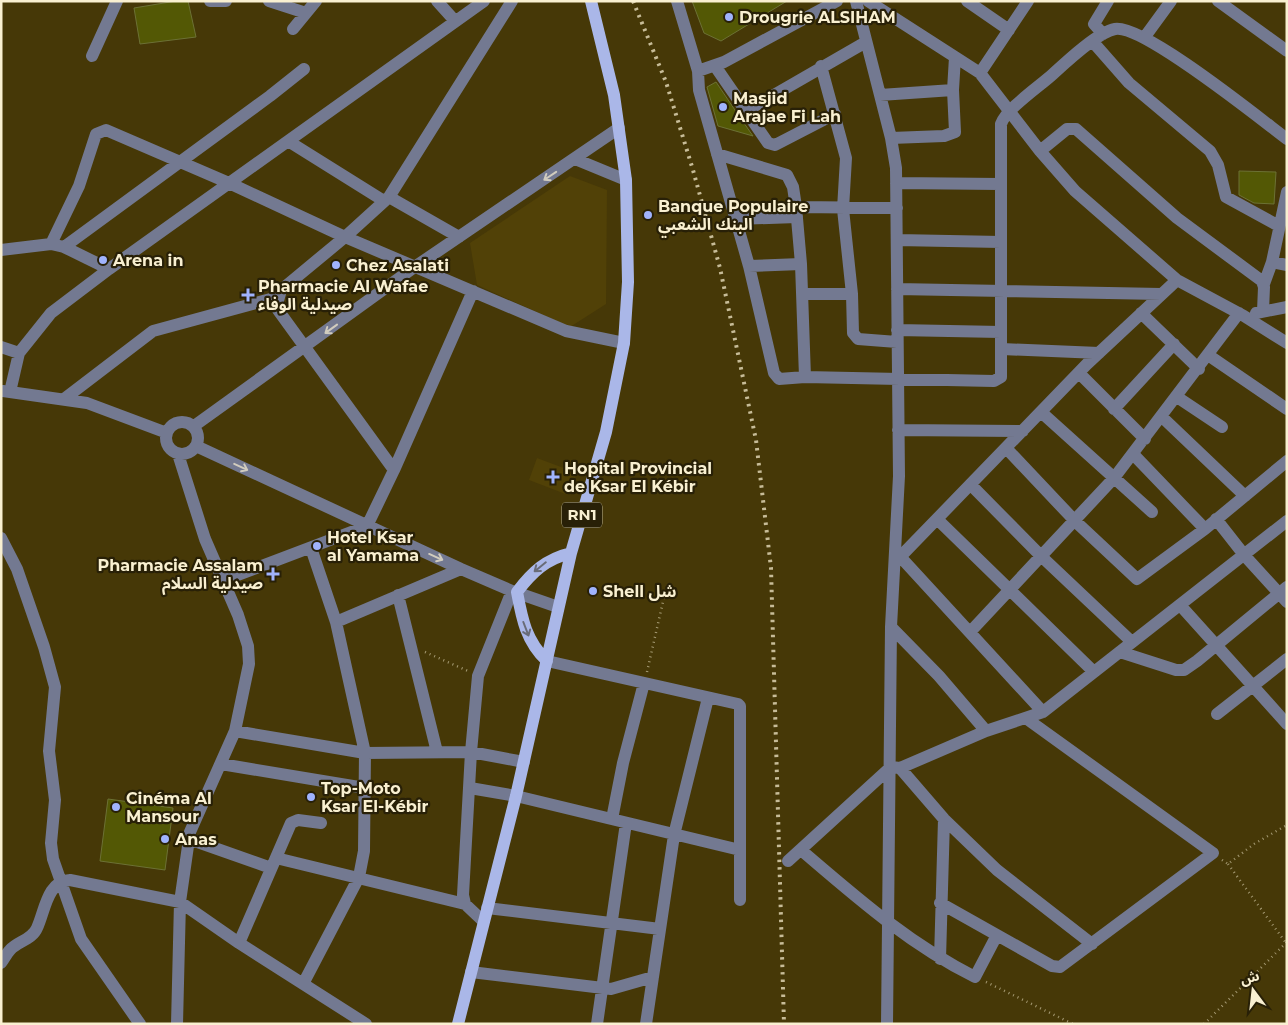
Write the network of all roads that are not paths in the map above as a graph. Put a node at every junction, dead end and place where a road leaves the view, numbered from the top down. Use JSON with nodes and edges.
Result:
{"nodes":[{"id":1,"x":117,"y":1,"type":"edge"},
{"id":2,"x":210,"y":1,"type":"edge"},
{"id":3,"x":226,"y":1,"type":"edge"},
{"id":4,"x":268,"y":1,"type":"edge"},
{"id":5,"x":437,"y":1,"type":"edge"},
{"id":6,"x":484,"y":1,"type":"edge"},
{"id":7,"x":512,"y":1,"type":"edge"},
{"id":8,"x":591,"y":1,"type":"edge"},
{"id":9,"x":677,"y":1,"type":"edge"},
{"id":10,"x":837,"y":1,"type":"edge"},
{"id":11,"x":856,"y":1,"type":"edge"},
{"id":12,"x":868,"y":1,"type":"edge"},
{"id":13,"x":968,"y":1,"type":"edge"},
{"id":14,"x":1028,"y":1,"type":"edge"},
{"id":15,"x":1108,"y":1,"type":"edge"},
{"id":16,"x":1171,"y":1,"type":"edge"},
{"id":17,"x":1218,"y":1,"type":"edge"},
{"id":18,"x":309,"y":5,"type":"edge"},
{"id":19,"x":455,"y":21,"type":"junction"},
{"id":20,"x":293,"y":29,"type":"dead end"},
{"id":21,"x":1009,"y":30,"type":"junction"},
{"id":22,"x":1098,"y":38,"type":"junction"},
{"id":23,"x":1144,"y":38,"type":"junction"},
{"id":24,"x":866,"y":42,"type":"junction"},
{"id":25,"x":1287,"y":52,"type":"edge"},
{"id":26,"x":92,"y":56,"type":"dead end"},
{"id":27,"x":955,"y":57,"type":"junction"},
{"id":28,"x":715,"y":66,"type":"junction"},
{"id":29,"x":821,"y":66,"type":"junction"},
{"id":30,"x":304,"y":69,"type":"dead end"},
{"id":31,"x":698,"y":71,"type":"junction"},
{"id":32,"x":980,"y":73,"type":"junction"},
{"id":33,"x":953,"y":90,"type":"junction"},
{"id":34,"x":880,"y":95,"type":"junction"},
{"id":35,"x":746,"y":110,"type":"junction"},
{"id":36,"x":1010,"y":112,"type":"junction"},
{"id":37,"x":835,"y":114,"type":"junction"},
{"id":38,"x":619,"y":128,"type":"junction"},
{"id":39,"x":891,"y":138,"type":"junction"},
{"id":40,"x":1287,"y":139,"type":"edge"},
{"id":41,"x":288,"y":141,"type":"junction"},
{"id":42,"x":1040,"y":151,"type":"junction"},
{"id":43,"x":717,"y":154,"type":"junction"},
{"id":44,"x":575,"y":159,"type":"junction"},
{"id":45,"x":180,"y":162,"type":"junction"},
{"id":46,"x":626,"y":180,"type":"junction"},
{"id":47,"x":229,"y":183,"type":"junction"},
{"id":48,"x":896,"y":183,"type":"junction"},
{"id":49,"x":1000,"y":184,"type":"junction"},
{"id":50,"x":1287,"y":192,"type":"edge"},
{"id":51,"x":386,"y":199,"type":"junction"},
{"id":52,"x":896,"y":208,"type":"junction"},
{"id":53,"x":843,"y":209,"type":"junction"},
{"id":54,"x":796,"y":212,"type":"junction"},
{"id":55,"x":1284,"y":212,"type":"edge"},
{"id":56,"x":735,"y":219,"type":"junction"},
{"id":57,"x":1279,"y":226,"type":"junction"},
{"id":58,"x":345,"y":237,"type":"junction"},
{"id":59,"x":459,"y":237,"type":"junction"},
{"id":60,"x":897,"y":240,"type":"junction"},
{"id":61,"x":1001,"y":242,"type":"junction"},
{"id":62,"x":51,"y":244,"type":"junction"},
{"id":63,"x":64,"y":247,"type":"junction"},
{"id":64,"x":1,"y":250,"type":"edge"},
{"id":65,"x":1272,"y":262,"type":"junction"},
{"id":66,"x":801,"y":264,"type":"junction"},
{"id":67,"x":1287,"y":265,"type":"edge"},
{"id":68,"x":416,"y":266,"type":"junction"},
{"id":69,"x":748,"y":266,"type":"junction"},
{"id":70,"x":109,"y":269,"type":"junction"},
{"id":71,"x":1177,"y":280,"type":"junction"},
{"id":72,"x":1264,"y":284,"type":"junction"},
{"id":73,"x":897,"y":289,"type":"junction"},
{"id":74,"x":1001,"y":290,"type":"junction"},
{"id":75,"x":473,"y":291,"type":"junction"},
{"id":76,"x":803,"y":294,"type":"junction"},
{"id":77,"x":852,"y":294,"type":"junction"},
{"id":78,"x":1161,"y":294,"type":"junction"},
{"id":79,"x":278,"y":297,"type":"junction"},
{"id":80,"x":1287,"y":307,"type":"edge"},
{"id":81,"x":1263,"y":311,"type":"junction"},
{"id":82,"x":1140,"y":313,"type":"junction"},
{"id":83,"x":1241,"y":314,"type":"junction"},
{"id":84,"x":1002,"y":332,"type":"junction"},
{"id":85,"x":897,"y":336,"type":"junction"},
{"id":86,"x":624,"y":343,"type":"junction"},
{"id":87,"x":1287,"y":343,"type":"edge"},
{"id":88,"x":1174,"y":344,"type":"junction"},
{"id":89,"x":1,"y":347,"type":"edge"},
{"id":90,"x":304,"y":348,"type":"junction"},
{"id":91,"x":1002,"y":349,"type":"junction"},
{"id":92,"x":19,"y":353,"type":"junction"},
{"id":93,"x":1099,"y":353,"type":"junction"},
{"id":94,"x":1208,"y":355,"type":"junction"},
{"id":95,"x":1198,"y":368,"type":"junction"},
{"id":96,"x":1078,"y":373,"type":"junction"},
{"id":97,"x":805,"y":377,"type":"junction"},
{"id":98,"x":898,"y":380,"type":"junction"},
{"id":99,"x":5,"y":392,"type":"edge"},
{"id":100,"x":1177,"y":397,"type":"junction"},
{"id":101,"x":64,"y":399,"type":"junction"},
{"id":102,"x":1114,"y":409,"type":"junction"},
{"id":103,"x":1287,"y":409,"type":"edge"},
{"id":104,"x":1041,"y":412,"type":"junction"},
{"id":105,"x":1162,"y":417,"type":"junction"},
{"id":106,"x":194,"y":426,"type":"junction"},
{"id":107,"x":1222,"y":427,"type":"dead end"},
{"id":108,"x":898,"y":430,"type":"junction"},
{"id":109,"x":1024,"y":431,"type":"junction"},
{"id":110,"x":167,"y":433,"type":"junction"},
{"id":111,"x":1145,"y":440,"type":"junction"},
{"id":112,"x":196,"y":446,"type":"junction"},
{"id":113,"x":1006,"y":448,"type":"junction"},
{"id":114,"x":178,"y":454,"type":"junction"},
{"id":115,"x":1133,"y":454,"type":"junction"},
{"id":116,"x":1287,"y":461,"type":"edge"},
{"id":117,"x":394,"y":470,"type":"junction"},
{"id":118,"x":1114,"y":478,"type":"junction"},
{"id":119,"x":971,"y":484,"type":"junction"},
{"id":120,"x":1245,"y":496,"type":"junction"},
{"id":121,"x":1152,"y":512,"type":"dead end"},
{"id":122,"x":937,"y":519,"type":"junction"},
{"id":123,"x":1216,"y":519,"type":"junction"},
{"id":124,"x":1287,"y":521,"type":"edge"},
{"id":125,"x":1074,"y":522,"type":"junction"},
{"id":126,"x":367,"y":526,"type":"junction"},
{"id":127,"x":1205,"y":529,"type":"junction"},
{"id":128,"x":1,"y":538,"type":"edge"},
{"id":129,"x":311,"y":548,"type":"junction"},
{"id":130,"x":898,"y":553,"type":"junction"},
{"id":131,"x":571,"y":554,"type":"junction"},
{"id":132,"x":1245,"y":556,"type":"junction"},
{"id":133,"x":1042,"y":557,"type":"junction"},
{"id":134,"x":461,"y":569,"type":"junction"},
{"id":135,"x":222,"y":582,"type":"junction"},
{"id":136,"x":1010,"y":590,"type":"junction"},
{"id":137,"x":514,"y":591,"type":"junction"},
{"id":138,"x":398,"y":595,"type":"junction"},
{"id":139,"x":1284,"y":595,"type":"edge"},
{"id":140,"x":1180,"y":605,"type":"junction"},
{"id":141,"x":558,"y":607,"type":"junction"},
{"id":142,"x":336,"y":622,"type":"junction"},
{"id":143,"x":891,"y":627,"type":"junction"},
{"id":144,"x":971,"y":631,"type":"junction"},
{"id":145,"x":1132,"y":642,"type":"junction"},
{"id":146,"x":1215,"y":647,"type":"junction"},
{"id":147,"x":1120,"y":652,"type":"junction"},
{"id":148,"x":1287,"y":659,"type":"edge"},
{"id":149,"x":547,"y":660,"type":"junction"},
{"id":150,"x":1094,"y":672,"type":"junction"},
{"id":151,"x":644,"y":684,"type":"junction"},
{"id":152,"x":1252,"y":686,"type":"junction"},
{"id":153,"x":708,"y":698,"type":"junction"},
{"id":154,"x":1043,"y":712,"type":"junction"},
{"id":155,"x":1217,"y":714,"type":"dead end"},
{"id":156,"x":1026,"y":719,"type":"junction"},
{"id":157,"x":1287,"y":724,"type":"edge"},
{"id":158,"x":235,"y":731,"type":"junction"},
{"id":159,"x":986,"y":731,"type":"junction"},
{"id":160,"x":365,"y":752,"type":"junction"},
{"id":161,"x":437,"y":752,"type":"junction"},
{"id":162,"x":471,"y":752,"type":"junction"},
{"id":163,"x":524,"y":762,"type":"junction"},
{"id":164,"x":220,"y":764,"type":"junction"},
{"id":165,"x":896,"y":768,"type":"junction"},
{"id":166,"x":364,"y":788,"type":"junction"},
{"id":167,"x":470,"y":788,"type":"junction"},
{"id":168,"x":516,"y":796,"type":"junction"},
{"id":169,"x":612,"y":819,"type":"junction"},
{"id":170,"x":944,"y":819,"type":"junction"},
{"id":171,"x":321,"y":823,"type":"dead end"},
{"id":172,"x":626,"y":823,"type":"junction"},
{"id":173,"x":674,"y":835,"type":"junction"},
{"id":174,"x":189,"y":839,"type":"junction"},
{"id":175,"x":740,"y":850,"type":"junction"},
{"id":176,"x":800,"y":850,"type":"junction"},
{"id":177,"x":788,"y":861,"type":"dead end"},
{"id":178,"x":274,"y":863,"type":"junction"},
{"id":179,"x":359,"y":877,"type":"junction"},
{"id":180,"x":62,"y":881,"type":"junction"},
{"id":181,"x":740,"y":900,"type":"dead end"},
{"id":182,"x":180,"y":902,"type":"junction"},
{"id":183,"x":940,"y":903,"type":"junction"},
{"id":184,"x":465,"y":904,"type":"junction"},
{"id":185,"x":487,"y":908,"type":"junction"},
{"id":186,"x":483,"y":921,"type":"junction"},
{"id":187,"x":612,"y":923,"type":"junction"},
{"id":188,"x":889,"y":924,"type":"junction"},
{"id":189,"x":660,"y":928,"type":"junction"},
{"id":190,"x":997,"y":935,"type":"junction"},
{"id":191,"x":239,"y":943,"type":"junction"},
{"id":192,"x":1092,"y":944,"type":"junction"},
{"id":193,"x":940,"y":959,"type":"junction"},
{"id":194,"x":1,"y":963,"type":"edge"},
{"id":195,"x":471,"y":972,"type":"junction"},
{"id":196,"x":653,"y":977,"type":"junction"},
{"id":197,"x":303,"y":984,"type":"junction"},
{"id":198,"x":603,"y":988,"type":"junction"},
{"id":199,"x":140,"y":1024,"type":"edge"},
{"id":200,"x":177,"y":1024,"type":"edge"},
{"id":201,"x":366,"y":1024,"type":"edge"},
{"id":202,"x":458,"y":1024,"type":"edge"},
{"id":203,"x":597,"y":1024,"type":"edge"},
{"id":204,"x":646,"y":1024,"type":"edge"},
{"id":205,"x":887,"y":1024,"type":"edge"}],
"edges":[{"from":1,"to":26,"type":"street"},
{"from":2,"to":3,"type":"street"},
{"from":4,"to":18,"type":"street"},
{"from":5,"to":19,"type":"street"},
{"from":6,"to":19,"type":"street"},
{"from":7,"to":51,"type":"street"},
{"from":8,"to":38,"type":"main road","number":"RN1"},
{"from":9,"to":31,"type":"street"},
{"from":10,"to":28,"type":"street"},
{"from":11,"to":24,"type":"street"},
{"from":12,"to":27,"type":"street"},
{"from":13,"to":21,"type":"street"},
{"from":14,"to":21,"type":"street"},
{"from":15,"to":22,"type":"street"},
{"from":16,"to":23,"type":"street"},
{"from":17,"to":25,"type":"street"},
{"from":18,"to":20,"type":"street"},
{"from":19,"to":41,"type":"street"},
{"from":21,"to":32,"type":"street"},
{"from":22,"to":23,"type":"street"},
{"from":22,"to":36,"type":"street"},
{"from":22,"to":57,"type":"street"},
{"from":23,"to":40,"type":"street"},
{"from":24,"to":29,"type":"street"},
{"from":24,"to":34,"type":"street"},
{"from":27,"to":32,"type":"street"},
{"from":27,"to":33,"type":"street"},
{"from":28,"to":31,"type":"street"},
{"from":28,"to":35,"type":"street"},
{"from":29,"to":35,"type":"street"},
{"from":29,"to":37,"type":"street"},
{"from":30,"to":45,"type":"street"},
{"from":31,"to":43,"type":"street"},
{"from":32,"to":36,"type":"street"},
{"from":33,"to":34,"type":"street"},
{"from":33,"to":39,"type":"street"},
{"from":34,"to":39,"type":"street"},
{"from":35,"to":37,"type":"street"},
{"from":36,"to":42,"type":"street"},
{"from":36,"to":49,"type":"street"},
{"from":37,"to":53,"type":"street"},
{"from":38,"to":44,"type":"street"},
{"from":38,"to":46,"type":"main road","number":"RN1"},
{"from":39,"to":48,"type":"street"},
{"from":41,"to":47,"type":"street"},
{"from":41,"to":51,"type":"street"},
{"from":42,"to":71,"type":"street"},
{"from":42,"to":72,"type":"street"},
{"from":43,"to":54,"type":"street"},
{"from":43,"to":56,"type":"street"},
{"from":44,"to":46,"type":"street"},
{"from":44,"to":59,"type":"street","one_way":true},
{"from":45,"to":47,"type":"street"},
{"from":45,"to":62,"type":"street"},
{"from":45,"to":63,"type":"street"},
{"from":46,"to":86,"type":"main road","number":"RN1"},
{"from":47,"to":58,"type":"street"},
{"from":47,"to":70,"type":"street"},
{"from":48,"to":49,"type":"street"},
{"from":48,"to":52,"type":"street"},
{"from":49,"to":61,"type":"street"},
{"from":50,"to":55,"type":"street"},
{"from":51,"to":58,"type":"street"},
{"from":51,"to":59,"type":"street"},
{"from":52,"to":53,"type":"street"},
{"from":52,"to":60,"type":"street"},
{"from":53,"to":54,"type":"street"},
{"from":53,"to":77,"type":"street"},
{"from":54,"to":56,"type":"street"},
{"from":54,"to":66,"type":"street"},
{"from":55,"to":57,"type":"street"},
{"from":56,"to":69,"type":"street"},
{"from":57,"to":65,"type":"street"},
{"from":58,"to":68,"type":"street"},
{"from":58,"to":79,"type":"street"},
{"from":59,"to":68,"type":"street"},
{"from":60,"to":61,"type":"street"},
{"from":60,"to":73,"type":"street"},
{"from":61,"to":74,"type":"street"},
{"from":62,"to":63,"type":"street"},
{"from":62,"to":64,"type":"street"},
{"from":63,"to":70,"type":"street"},
{"from":65,"to":67,"type":"street"},
{"from":65,"to":72,"type":"street"},
{"from":66,"to":69,"type":"street"},
{"from":66,"to":76,"type":"street"},
{"from":68,"to":75,"type":"street"},
{"from":68,"to":90,"type":"street","one_way":true},
{"from":69,"to":97,"type":"street"},
{"from":70,"to":92,"type":"street"},
{"from":71,"to":78,"type":"street"},
{"from":71,"to":83,"type":"street"},
{"from":72,"to":81,"type":"street"},
{"from":73,"to":74,"type":"street"},
{"from":73,"to":85,"type":"street"},
{"from":74,"to":78,"type":"street"},
{"from":74,"to":84,"type":"street"},
{"from":75,"to":86,"type":"street"},
{"from":75,"to":117,"type":"street"},
{"from":76,"to":77,"type":"street"},
{"from":76,"to":97,"type":"street"},
{"from":77,"to":85,"type":"street"},
{"from":78,"to":82,"type":"street"},
{"from":79,"to":90,"type":"street"},
{"from":79,"to":101,"type":"street"},
{"from":80,"to":81,"type":"street"},
{"from":81,"to":83,"type":"street"},
{"from":82,"to":88,"type":"street"},
{"from":82,"to":93,"type":"street"},
{"from":83,"to":87,"type":"street"},
{"from":83,"to":94,"type":"street"},
{"from":84,"to":85,"type":"street"},
{"from":84,"to":91,"type":"street"},
{"from":85,"to":98,"type":"street"},
{"from":86,"to":131,"type":"main road","number":"RN1"},
{"from":88,"to":95,"type":"street"},
{"from":88,"to":102,"type":"street"},
{"from":89,"to":92,"type":"street"},
{"from":90,"to":106,"type":"street"},
{"from":90,"to":117,"type":"street"},
{"from":91,"to":93,"type":"street"},
{"from":91,"to":98,"type":"street"},
{"from":92,"to":99,"type":"street"},
{"from":93,"to":96,"type":"street"},
{"from":94,"to":95,"type":"street"},
{"from":94,"to":103,"type":"street"},
{"from":95,"to":100,"type":"street"},
{"from":96,"to":102,"type":"street"},
{"from":96,"to":104,"type":"street"},
{"from":97,"to":98,"type":"street"},
{"from":98,"to":108,"type":"street"},
{"from":99,"to":101,"type":"street"},
{"from":100,"to":105,"type":"street"},
{"from":100,"to":107,"type":"street"},
{"from":101,"to":110,"type":"street"},
{"from":102,"to":111,"type":"street"},
{"from":104,"to":109,"type":"street"},
{"from":104,"to":118,"type":"street"},
{"from":105,"to":111,"type":"street"},
{"from":105,"to":120,"type":"street"},
{"from":106,"to":110,"type":"street"},
{"from":106,"to":112,"type":"street"},
{"from":108,"to":109,"type":"street"},
{"from":108,"to":130,"type":"street"},
{"from":109,"to":113,"type":"street"},
{"from":110,"to":114,"type":"street"},
{"from":111,"to":115,"type":"street"},
{"from":112,"to":114,"type":"street"},
{"from":112,"to":126,"type":"street","one_way":true},
{"from":113,"to":119,"type":"street"},
{"from":113,"to":125,"type":"street"},
{"from":114,"to":135,"type":"street"},
{"from":115,"to":118,"type":"street"},
{"from":115,"to":127,"type":"street"},
{"from":116,"to":120,"type":"street"},
{"from":117,"to":126,"type":"street"},
{"from":118,"to":121,"type":"street"},
{"from":118,"to":125,"type":"street"},
{"from":119,"to":122,"type":"street"},
{"from":119,"to":133,"type":"street"},
{"from":120,"to":123,"type":"street"},
{"from":122,"to":130,"type":"street"},
{"from":122,"to":136,"type":"street"},
{"from":123,"to":127,"type":"street"},
{"from":123,"to":132,"type":"street"},
{"from":124,"to":132,"type":"street"},
{"from":125,"to":127,"type":"street"},
{"from":125,"to":133,"type":"street"},
{"from":126,"to":129,"type":"street"},
{"from":126,"to":134,"type":"street","one_way":true},
{"from":128,"to":180,"type":"street"},
{"from":129,"to":135,"type":"street"},
{"from":129,"to":142,"type":"street"},
{"from":130,"to":143,"type":"street"},
{"from":130,"to":144,"type":"street"},
{"from":131,"to":137,"type":"main road","one_way":true},
{"from":131,"to":141,"type":"main road","number":"RN1"},
{"from":132,"to":139,"type":"street"},
{"from":132,"to":140,"type":"street"},
{"from":133,"to":136,"type":"street"},
{"from":133,"to":145,"type":"street"},
{"from":134,"to":137,"type":"street"},
{"from":134,"to":138,"type":"street"},
{"from":135,"to":158,"type":"street"},
{"from":136,"to":144,"type":"street"},
{"from":136,"to":150,"type":"street"},
{"from":137,"to":141,"type":"street"},
{"from":137,"to":149,"type":"main road","one_way":true},
{"from":137,"to":162,"type":"street"},
{"from":138,"to":142,"type":"street"},
{"from":138,"to":161,"type":"street"},
{"from":139,"to":146,"type":"street"},
{"from":140,"to":145,"type":"street"},
{"from":140,"to":146,"type":"street"},
{"from":141,"to":149,"type":"main road","number":"RN1"},
{"from":142,"to":160,"type":"street"},
{"from":143,"to":159,"type":"street"},
{"from":143,"to":165,"type":"street"},
{"from":144,"to":154,"type":"street"},
{"from":145,"to":147,"type":"street"},
{"from":146,"to":147,"type":"street"},
{"from":146,"to":152,"type":"street"},
{"from":147,"to":150,"type":"street"},
{"from":148,"to":152,"type":"street"},
{"from":149,"to":151,"type":"street"},
{"from":149,"to":163,"type":"main road","number":"RN1"},
{"from":150,"to":154,"type":"street"},
{"from":151,"to":153,"type":"street"},
{"from":151,"to":169,"type":"street"},
{"from":152,"to":155,"type":"street"},
{"from":152,"to":157,"type":"street"},
{"from":153,"to":173,"type":"street"},
{"from":153,"to":175,"type":"street"},
{"from":154,"to":156,"type":"street"},
{"from":156,"to":159,"type":"street"},
{"from":156,"to":192,"type":"street"},
{"from":158,"to":160,"type":"street"},
{"from":158,"to":164,"type":"street"},
{"from":159,"to":165,"type":"street"},
{"from":160,"to":161,"type":"street"},
{"from":160,"to":166,"type":"street"},
{"from":161,"to":162,"type":"street"},
{"from":162,"to":163,"type":"street"},
{"from":162,"to":167,"type":"street"},
{"from":163,"to":168,"type":"main road","number":"RN1"},
{"from":164,"to":166,"type":"street"},
{"from":164,"to":174,"type":"street"},
{"from":165,"to":170,"type":"street"},
{"from":165,"to":176,"type":"street"},
{"from":165,"to":188,"type":"street"},
{"from":166,"to":179,"type":"street"},
{"from":167,"to":168,"type":"street"},
{"from":167,"to":184,"type":"street"},
{"from":168,"to":169,"type":"street"},
{"from":168,"to":185,"type":"main road","number":"RN1"},
{"from":169,"to":172,"type":"street"},
{"from":170,"to":183,"type":"street"},
{"from":170,"to":192,"type":"street"},
{"from":171,"to":178,"type":"street"},
{"from":172,"to":173,"type":"street"},
{"from":172,"to":187,"type":"street"},
{"from":173,"to":175,"type":"street"},
{"from":173,"to":189,"type":"street"},
{"from":174,"to":178,"type":"street"},
{"from":174,"to":182,"type":"street"},
{"from":175,"to":181,"type":"street"},
{"from":176,"to":177,"type":"street"},
{"from":176,"to":188,"type":"street"},
{"from":178,"to":179,"type":"street"},
{"from":178,"to":191,"type":"street"},
{"from":179,"to":184,"type":"street"},
{"from":179,"to":197,"type":"street"},
{"from":180,"to":182,"type":"street"},
{"from":180,"to":194,"type":"street"},
{"from":180,"to":199,"type":"street"},
{"from":182,"to":191,"type":"street"},
{"from":182,"to":200,"type":"street"},
{"from":183,"to":190,"type":"street"},
{"from":183,"to":193,"type":"street"},
{"from":184,"to":186,"type":"street"},
{"from":185,"to":186,"type":"main road","number":"RN1"},
{"from":185,"to":187,"type":"street"},
{"from":186,"to":195,"type":"main road","number":"RN1"},
{"from":187,"to":189,"type":"street"},
{"from":187,"to":198,"type":"street"},
{"from":188,"to":193,"type":"street"},
{"from":188,"to":205,"type":"street"},
{"from":189,"to":196,"type":"street"},
{"from":190,"to":192,"type":"street"},
{"from":190,"to":193,"type":"street"},
{"from":191,"to":197,"type":"street"},
{"from":195,"to":198,"type":"street"},
{"from":195,"to":202,"type":"main road","number":"RN1"},
{"from":196,"to":198,"type":"street"},
{"from":196,"to":204,"type":"street"},
{"from":197,"to":201,"type":"street"},
{"from":198,"to":203,"type":"street"}]}
